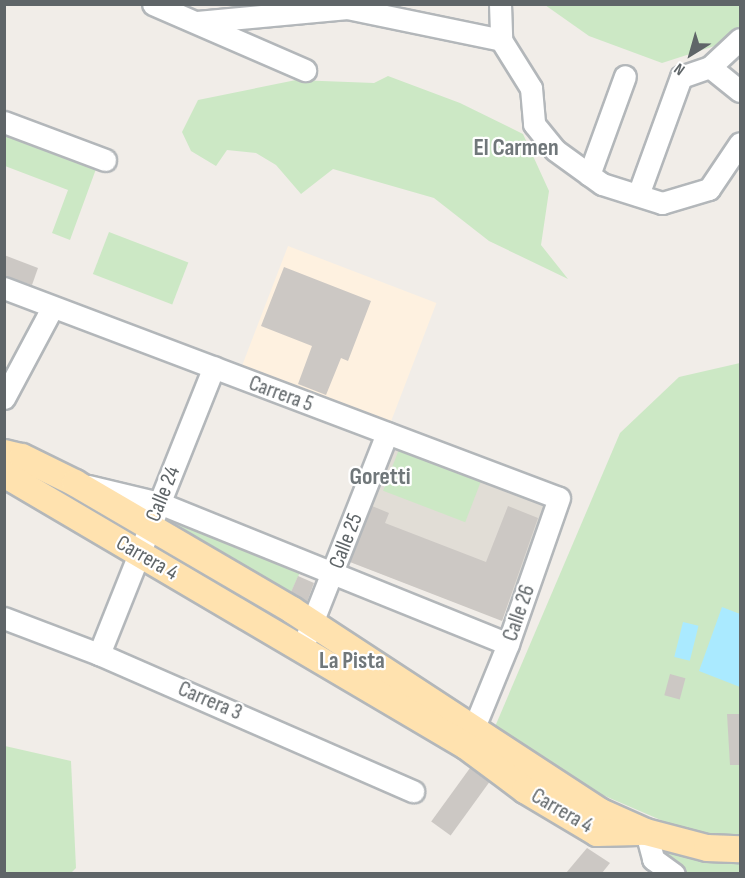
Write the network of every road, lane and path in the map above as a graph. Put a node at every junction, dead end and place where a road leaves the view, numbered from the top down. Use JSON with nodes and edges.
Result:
{"nodes":[{"id":1,"x":500,"y":4,"type":"edge"},
{"id":2,"x":158,"y":6,"type":"edge"},
{"id":3,"x":348,"y":6,"type":"edge"},
{"id":4,"x":197,"y":21,"type":"junction"},
{"id":5,"x":741,"y":39,"type":"edge"},
{"id":6,"x":501,"y":40,"type":"junction"},
{"id":7,"x":710,"y":67,"type":"junction"},
{"id":8,"x":305,"y":70,"type":"dead end"},
{"id":9,"x":625,"y":76,"type":"dead end"},
{"id":10,"x":741,"y":91,"type":"edge"},
{"id":11,"x":4,"y":122,"type":"edge"},
{"id":12,"x":741,"y":143,"type":"edge"},
{"id":13,"x":105,"y":160,"type":"dead end"},
{"id":14,"x":589,"y":175,"type":"junction"},
{"id":15,"x":638,"y":195,"type":"junction"},
{"id":16,"x":4,"y":288,"type":"edge"},
{"id":17,"x":52,"y":308,"type":"junction"},
{"id":18,"x":214,"y":367,"type":"junction"},
{"id":19,"x":4,"y":398,"type":"edge"},
{"id":20,"x":387,"y":433,"type":"junction"},
{"id":21,"x":4,"y":453,"type":"edge"},
{"id":22,"x":4,"y":474,"type":"edge"},
{"id":23,"x":559,"y":498,"type":"joint"},
{"id":24,"x":154,"y":514,"type":"junction"},
{"id":25,"x":140,"y":554,"type":"junction"},
{"id":26,"x":334,"y":572,"type":"junction"},
{"id":27,"x":4,"y":618,"type":"edge"},
{"id":28,"x":313,"y":623,"type":"junction"},
{"id":29,"x":508,"y":644,"type":"junction"},
{"id":30,"x":302,"y":648,"type":"junction"},
{"id":31,"x":99,"y":654,"type":"junction"},
{"id":32,"x":470,"y":737,"type":"junction"},
{"id":33,"x":413,"y":791,"type":"dead end"},
{"id":34,"x":646,"y":832,"type":"junction"},
{"id":35,"x":741,"y":849,"type":"edge"},
{"id":36,"x":674,"y":873,"type":"edge"}],
"edges":[{"from":1,"to":6,"type":"street"},
{"from":2,"to":4,"type":"street"},
{"from":3,"to":4,"type":"street"},
{"from":3,"to":6,"type":"street"},
{"from":4,"to":8,"type":"street"},
{"from":5,"to":7,"type":"street"},
{"from":6,"to":14,"type":"street"},
{"from":7,"to":10,"type":"street"},
{"from":7,"to":15,"type":"street"},
{"from":9,"to":14,"type":"street"},
{"from":11,"to":13,"type":"street"},
{"from":12,"to":15,"type":"street"},
{"from":14,"to":15,"type":"street"},
{"from":16,"to":17,"type":"street","name":"Carrera 5"},
{"from":17,"to":18,"type":"street","name":"Carrera 5"},
{"from":17,"to":19,"type":"street"},
{"from":18,"to":20,"type":"street","name":"Carrera 5"},
{"from":18,"to":24,"type":"street","name":"Calle 24"},
{"from":20,"to":23,"type":"street","name":"Carrera 5"},
{"from":20,"to":26,"type":"street","name":"Calle 25"},
{"from":21,"to":24,"type":"main road","name":"Carrera 4"},
{"from":22,"to":25,"type":"main road","name":"Carrera 4"},
{"from":23,"to":29,"type":"street","name":"Calle 26"},
{"from":24,"to":25,"type":"street","name":"Calle 24"},
{"from":24,"to":26,"type":"street","name":"Carrera 4"},
{"from":24,"to":28,"type":"main road","name":"Carrera 4"},
{"from":25,"to":30,"type":"main road","name":"Carrera 4"},
{"from":25,"to":31,"type":"street","name":"Calle 24"},
{"from":26,"to":28,"type":"street","name":"Calle 25"},
{"from":26,"to":29,"type":"street","name":"Carrera 4"},
{"from":27,"to":31,"type":"street","name":"Carrera 3"},
{"from":28,"to":30,"type":"street","name":"Calle 25"},
{"from":28,"to":32,"type":"main road","name":"Carrera 4"},
{"from":29,"to":32,"type":"street","name":"Calle 26"},
{"from":30,"to":32,"type":"main road","name":"Carrera 4"},
{"from":31,"to":33,"type":"street","name":"Carrera 3"},
{"from":32,"to":34,"type":"main road","name":"Carrera 4"},
{"from":34,"to":35,"type":"main road","name":"Carrera 4"},
{"from":34,"to":36,"type":"street"}]}
